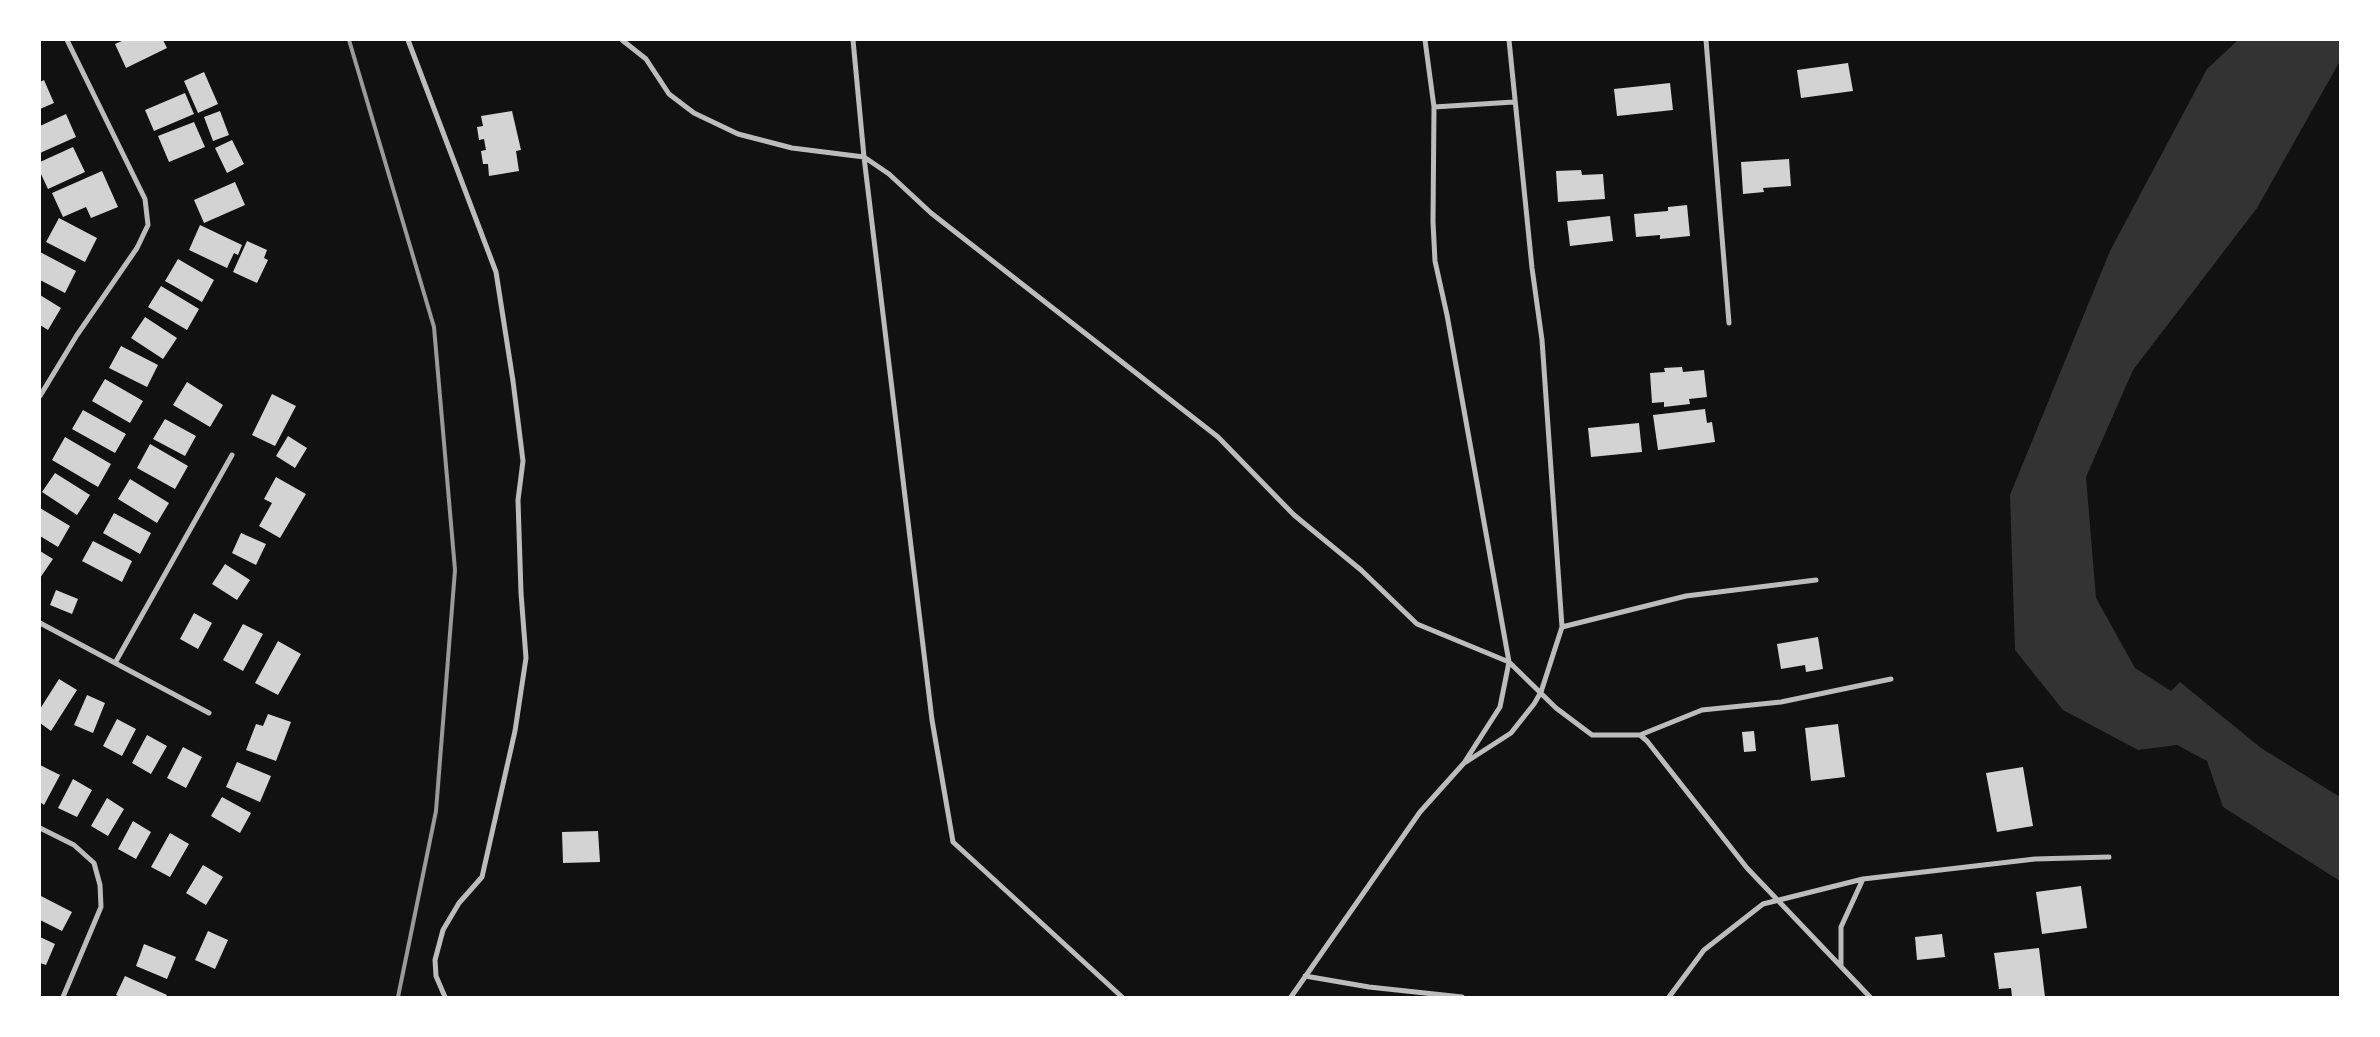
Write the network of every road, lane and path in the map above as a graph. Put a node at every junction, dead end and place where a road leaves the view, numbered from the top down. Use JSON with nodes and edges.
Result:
{"nodes":[{"id":1,"x":67,"y":40,"type":"edge"},
{"id":2,"x":408,"y":40,"type":"edge"},
{"id":3,"x":622,"y":40,"type":"edge"},
{"id":4,"x":853,"y":40,"type":"edge"},
{"id":5,"x":1425,"y":40,"type":"edge"},
{"id":6,"x":1509,"y":40,"type":"edge"},
{"id":7,"x":1706,"y":40,"type":"edge"},
{"id":8,"x":1514,"y":102,"type":"junction"},
{"id":9,"x":1434,"y":107,"type":"junction"},
{"id":10,"x":864,"y":157,"type":"junction"},
{"id":11,"x":1729,"y":323,"type":"dead end"},
{"id":12,"x":40,"y":396,"type":"edge"},
{"id":13,"x":232,"y":455,"type":"dead end"},
{"id":14,"x":1816,"y":580,"type":"dead end"},
{"id":15,"x":40,"y":624,"type":"edge"},
{"id":16,"x":1562,"y":627,"type":"junction"},
{"id":17,"x":1509,"y":662,"type":"junction"},
{"id":18,"x":115,"y":663,"type":"junction"},
{"id":19,"x":1891,"y":679,"type":"dead end"},
{"id":20,"x":1542,"y":692,"type":"junction"},
{"id":21,"x":209,"y":713,"type":"dead end"},
{"id":22,"x":1640,"y":735,"type":"junction"},
{"id":23,"x":1464,"y":763,"type":"junction"},
{"id":24,"x":40,"y":828,"type":"edge"},
{"id":25,"x":2109,"y":857,"type":"dead end"},
{"id":26,"x":1863,"y":879,"type":"junction"},
{"id":27,"x":1778,"y":900,"type":"junction"},
{"id":28,"x":1841,"y":966,"type":"junction"},
{"id":29,"x":1305,"y":976,"type":"junction"},
{"id":30,"x":63,"y":997,"type":"edge"},
{"id":31,"x":445,"y":997,"type":"edge"},
{"id":32,"x":1122,"y":997,"type":"edge"},
{"id":33,"x":1291,"y":997,"type":"edge"},
{"id":34,"x":1462,"y":997,"type":"edge"},
{"id":35,"x":1669,"y":997,"type":"edge"},
{"id":36,"x":1870,"y":997,"type":"edge"}],
"edges":[{"from":1,"to":12,"type":"street"},
{"from":2,"to":31,"type":"street"},
{"from":3,"to":10,"type":"street"},
{"from":4,"to":10,"type":"street"},
{"from":5,"to":9,"type":"street"},
{"from":6,"to":8,"type":"street"},
{"from":7,"to":11,"type":"street"},
{"from":8,"to":9,"type":"street"},
{"from":8,"to":16,"type":"street"},
{"from":9,"to":17,"type":"street"},
{"from":10,"to":17,"type":"street"},
{"from":10,"to":32,"type":"street"},
{"from":13,"to":18,"type":"street"},
{"from":14,"to":16,"type":"street"},
{"from":15,"to":18,"type":"street"},
{"from":16,"to":20,"type":"street"},
{"from":17,"to":20,"type":"street"},
{"from":17,"to":23,"type":"street"},
{"from":18,"to":21,"type":"street"},
{"from":19,"to":22,"type":"street"},
{"from":20,"to":22,"type":"street"},
{"from":20,"to":23,"type":"street"},
{"from":22,"to":27,"type":"street"},
{"from":23,"to":29,"type":"street"},
{"from":24,"to":30,"type":"street"},
{"from":25,"to":26,"type":"street"},
{"from":26,"to":27,"type":"street"},
{"from":26,"to":28,"type":"street"},
{"from":27,"to":28,"type":"street"},
{"from":27,"to":35,"type":"street"},
{"from":28,"to":36,"type":"street"},
{"from":29,"to":33,"type":"street"},
{"from":29,"to":34,"type":"street"}]}
